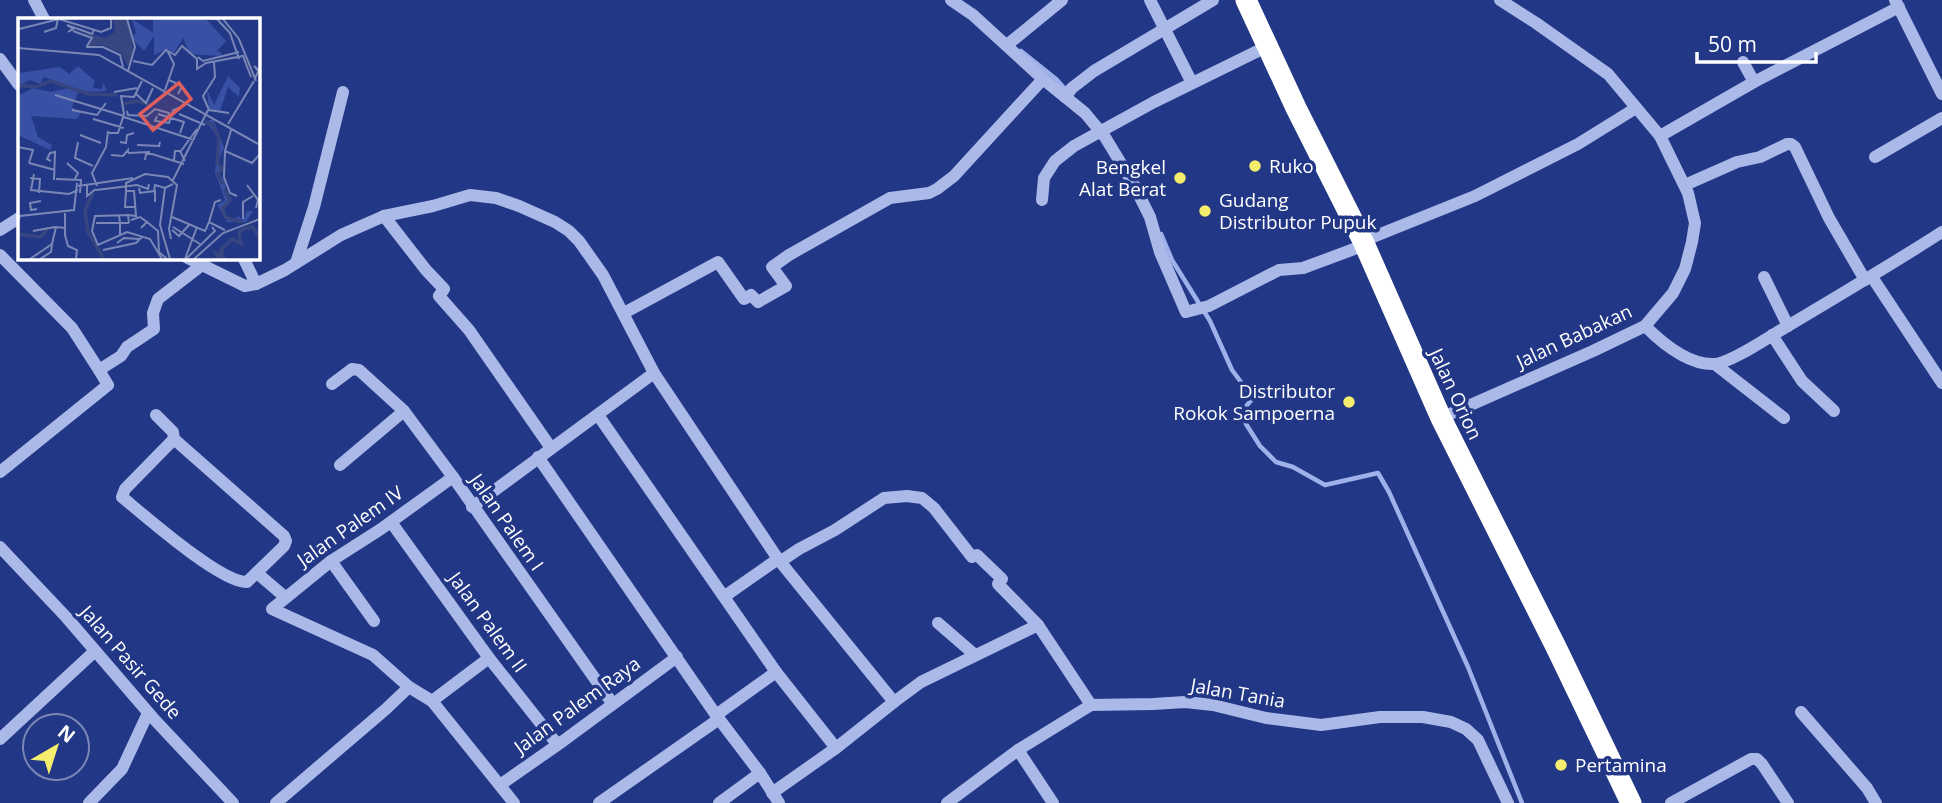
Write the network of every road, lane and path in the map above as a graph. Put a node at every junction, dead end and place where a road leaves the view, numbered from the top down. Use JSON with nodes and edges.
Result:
{"nodes":[{"id":1,"x":34,"y":0,"type":"edge"},
{"id":2,"x":951,"y":0,"type":"edge"},
{"id":3,"x":1062,"y":0,"type":"edge"},
{"id":4,"x":1150,"y":0,"type":"edge"},
{"id":5,"x":1213,"y":0,"type":"edge"},
{"id":6,"x":1246,"y":0,"type":"edge"},
{"id":7,"x":1500,"y":0,"type":"edge"},
{"id":8,"x":1897,"y":4,"type":"edge"},
{"id":9,"x":1520,"y":5,"type":"edge"},
{"id":10,"x":43,"y":18,"type":"edge"},
{"id":11,"x":1164,"y":29,"type":"junction"},
{"id":12,"x":1010,"y":43,"type":"junction"},
{"id":13,"x":1268,"y":46,"type":"junction"},
{"id":14,"x":0,"y":60,"type":"edge"},
{"id":15,"x":1743,"y":62,"type":"dead end"},
{"id":16,"x":1043,"y":79,"type":"junction"},
{"id":17,"x":1754,"y":82,"type":"junction"},
{"id":18,"x":1192,"y":83,"type":"junction"},
{"id":19,"x":18,"y":84,"type":"edge"},
{"id":20,"x":343,"y":92,"type":"dead end"},
{"id":21,"x":1068,"y":93,"type":"junction"},
{"id":22,"x":1942,"y":94,"type":"edge"},
{"id":23,"x":1636,"y":108,"type":"junction"},
{"id":24,"x":1942,"y":118,"type":"edge"},
{"id":25,"x":1103,"y":129,"type":"junction"},
{"id":26,"x":1660,"y":136,"type":"junction"},
{"id":27,"x":1875,"y":157,"type":"dead end"},
{"id":28,"x":1685,"y":186,"type":"junction"},
{"id":29,"x":1042,"y":200,"type":"dead end"},
{"id":30,"x":384,"y":216,"type":"junction"},
{"id":31,"x":18,"y":219,"type":"edge"},
{"id":32,"x":0,"y":230,"type":"edge"},
{"id":33,"x":1942,"y":232,"type":"edge"},
{"id":34,"x":1364,"y":243,"type":"junction"},
{"id":35,"x":0,"y":255,"type":"edge"},
{"id":36,"x":190,"y":259,"type":"edge"},
{"id":37,"x":244,"y":259,"type":"edge"},
{"id":38,"x":296,"y":263,"type":"junction"},
{"id":39,"x":202,"y":265,"type":"junction"},
{"id":40,"x":1764,"y":277,"type":"dead end"},
{"id":41,"x":1868,"y":279,"type":"junction"},
{"id":42,"x":256,"y":284,"type":"junction"},
{"id":43,"x":624,"y":313,"type":"junction"},
{"id":44,"x":1645,"y":326,"type":"junction"},
{"id":45,"x":1788,"y":326,"type":"junction"},
{"id":46,"x":1772,"y":335,"type":"junction"},
{"id":47,"x":1716,"y":365,"type":"junction"},
{"id":48,"x":99,"y":370,"type":"junction"},
{"id":49,"x":654,"y":373,"type":"junction"},
{"id":50,"x":1942,"y":383,"type":"edge"},
{"id":51,"x":332,"y":384,"type":"dead end"},
{"id":52,"x":404,"y":411,"type":"junction"},
{"id":53,"x":1834,"y":411,"type":"dead end"},
{"id":54,"x":156,"y":415,"type":"dead end"},
{"id":55,"x":598,"y":415,"type":"junction"},
{"id":56,"x":1441,"y":418,"type":"junction"},
{"id":57,"x":1784,"y":418,"type":"dead end"},
{"id":58,"x":174,"y":439,"type":"junction"},
{"id":59,"x":551,"y":448,"type":"junction"},
{"id":60,"x":538,"y":457,"type":"junction"},
{"id":61,"x":340,"y":465,"type":"dead end"},
{"id":62,"x":0,"y":472,"type":"edge"},
{"id":63,"x":453,"y":477,"type":"junction"},
{"id":64,"x":472,"y":507,"type":"junction"},
{"id":65,"x":391,"y":522,"type":"junction"},
{"id":66,"x":0,"y":547,"type":"edge"},
{"id":67,"x":778,"y":559,"type":"junction"},
{"id":68,"x":331,"y":561,"type":"junction"},
{"id":69,"x":257,"y":573,"type":"junction"},
{"id":70,"x":725,"y":596,"type":"junction"},
{"id":71,"x":285,"y":597,"type":"junction"},
{"id":72,"x":374,"y":621,"type":"dead end"},
{"id":73,"x":939,"y":622,"type":"dead end"},
{"id":74,"x":1038,"y":625,"type":"junction"},
{"id":75,"x":95,"y":651,"type":"junction"},
{"id":76,"x":975,"y":655,"type":"junction"},
{"id":77,"x":677,"y":657,"type":"junction"},
{"id":78,"x":489,"y":658,"type":"junction"},
{"id":79,"x":776,"y":672,"type":"junction"},
{"id":80,"x":409,"y":687,"type":"junction"},
{"id":81,"x":432,"y":701,"type":"junction"},
{"id":82,"x":894,"y":702,"type":"junction"},
{"id":83,"x":612,"y":704,"type":"junction"},
{"id":84,"x":1091,"y":705,"type":"junction"},
{"id":85,"x":1801,"y":712,"type":"dead end"},
{"id":86,"x":148,"y":713,"type":"junction"},
{"id":87,"x":718,"y":717,"type":"junction"},
{"id":88,"x":0,"y":739,"type":"edge"},
{"id":89,"x":557,"y":744,"type":"junction"},
{"id":90,"x":836,"y":748,"type":"junction"},
{"id":91,"x":1018,"y":750,"type":"junction"},
{"id":92,"x":760,"y":773,"type":"junction"},
{"id":93,"x":500,"y":785,"type":"junction"},
{"id":94,"x":776,"y":798,"type":"edge"},
{"id":95,"x":89,"y":803,"type":"edge"},
{"id":96,"x":233,"y":803,"type":"edge"},
{"id":97,"x":276,"y":803,"type":"edge"},
{"id":98,"x":514,"y":803,"type":"edge"},
{"id":99,"x":599,"y":803,"type":"edge"},
{"id":100,"x":719,"y":803,"type":"edge"},
{"id":101,"x":947,"y":803,"type":"edge"},
{"id":102,"x":1053,"y":803,"type":"edge"},
{"id":103,"x":1508,"y":803,"type":"edge"},
{"id":104,"x":1631,"y":803,"type":"edge"},
{"id":105,"x":1671,"y":803,"type":"edge"},
{"id":106,"x":1788,"y":803,"type":"edge"},
{"id":107,"x":1876,"y":803,"type":"edge"}],
"edges":[{"from":1,"to":10,"type":"street"},
{"from":2,"to":12,"type":"street"},
{"from":3,"to":12,"type":"street"},
{"from":4,"to":11,"type":"street"},
{"from":5,"to":11,"type":"street"},
{"from":6,"to":13,"type":"highway","name":"Jalan Orion"},
{"from":7,"to":9,"type":"street","name":"Jalan Babakan"},
{"from":8,"to":17,"type":"street"},
{"from":8,"to":22,"type":"street"},
{"from":9,"to":23,"type":"street","name":"Jalan Babakan"},
{"from":11,"to":18,"type":"street"},
{"from":11,"to":21,"type":"street"},
{"from":12,"to":16,"type":"street"},
{"from":13,"to":18,"type":"street"},
{"from":13,"to":34,"type":"highway","name":"Jalan Orion"},
{"from":14,"to":19,"type":"street"},
{"from":15,"to":17,"type":"street"},
{"from":16,"to":21,"type":"street"},
{"from":16,"to":43,"type":"street"},
{"from":17,"to":26,"type":"street"},
{"from":18,"to":25,"type":"street"},
{"from":20,"to":38,"type":"street"},
{"from":21,"to":25,"type":"street"},
{"from":23,"to":26,"type":"street","name":"Jalan Babakan"},
{"from":23,"to":34,"type":"street"},
{"from":24,"to":27,"type":"street"},
{"from":25,"to":29,"type":"street"},
{"from":25,"to":34,"type":"street"},
{"from":26,"to":28,"type":"street","name":"Jalan Babakan"},
{"from":28,"to":41,"type":"street"},
{"from":28,"to":44,"type":"street","name":"Jalan Babakan"},
{"from":30,"to":38,"type":"street"},
{"from":30,"to":43,"type":"street"},
{"from":30,"to":59,"type":"street"},
{"from":31,"to":32,"type":"street"},
{"from":33,"to":41,"type":"street"},
{"from":34,"to":56,"type":"highway","name":"Jalan Orion"},
{"from":35,"to":48,"type":"street"},
{"from":36,"to":39,"type":"street"},
{"from":37,"to":42,"type":"street"},
{"from":38,"to":42,"type":"street"},
{"from":39,"to":42,"type":"street"},
{"from":39,"to":48,"type":"street"},
{"from":40,"to":45,"type":"street"},
{"from":41,"to":45,"type":"street"},
{"from":41,"to":50,"type":"street"},
{"from":43,"to":49,"type":"street"},
{"from":44,"to":47,"type":"street"},
{"from":44,"to":56,"type":"street","name":"Jalan Babakan"},
{"from":45,"to":46,"type":"street"},
{"from":46,"to":47,"type":"street"},
{"from":46,"to":53,"type":"street"},
{"from":47,"to":57,"type":"street"},
{"from":48,"to":62,"type":"street"},
{"from":49,"to":55,"type":"street"},
{"from":49,"to":67,"type":"street"},
{"from":51,"to":52,"type":"street","name":"Jalan Palem I"},
{"from":52,"to":61,"type":"street"},
{"from":52,"to":63,"type":"street","name":"Jalan Palem I"},
{"from":54,"to":58,"type":"street"},
{"from":55,"to":59,"type":"street"},
{"from":55,"to":70,"type":"street"},
{"from":56,"to":104,"type":"highway","name":"Jalan Orion"},
{"from":58,"to":69,"type":"street"},
{"from":58,"to":69,"type":"street"},
{"from":59,"to":60,"type":"street"},
{"from":60,"to":64,"type":"street"},
{"from":60,"to":77,"type":"street"},
{"from":63,"to":64,"type":"street","name":"Jalan Palem I"},
{"from":63,"to":65,"type":"street","name":"Jalan Palem IV"},
{"from":64,"to":83,"type":"street","name":"Jalan Palem I"},
{"from":65,"to":68,"type":"street","name":"Jalan Palem IV"},
{"from":65,"to":78,"type":"street","name":"Jalan Palem II"},
{"from":66,"to":75,"type":"street","name":"Jalan Pasir Gede"},
{"from":67,"to":70,"type":"street"},
{"from":67,"to":74,"type":"street"},
{"from":67,"to":82,"type":"street"},
{"from":68,"to":71,"type":"street","name":"Jalan Palem IV"},
{"from":68,"to":72,"type":"street"},
{"from":69,"to":71,"type":"street"},
{"from":70,"to":79,"type":"street"},
{"from":71,"to":80,"type":"street","name":"Jalan Palem IV"},
{"from":73,"to":76,"type":"street"},
{"from":74,"to":76,"type":"street"},
{"from":74,"to":84,"type":"street"},
{"from":75,"to":86,"type":"street","name":"Jalan Pasir Gede"},
{"from":75,"to":88,"type":"street"},
{"from":76,"to":82,"type":"street"},
{"from":77,"to":83,"type":"street","name":"Jalan Palem Raya"},
{"from":77,"to":87,"type":"street"},
{"from":78,"to":81,"type":"street"},
{"from":78,"to":89,"type":"street","name":"Jalan Palem II"},
{"from":79,"to":87,"type":"street"},
{"from":79,"to":90,"type":"street"},
{"from":80,"to":81,"type":"street"},
{"from":80,"to":97,"type":"street"},
{"from":81,"to":93,"type":"street"},
{"from":82,"to":90,"type":"street"},
{"from":83,"to":89,"type":"street","name":"Jalan Palem Raya"},
{"from":84,"to":91,"type":"street"},
{"from":84,"to":103,"type":"street","name":"Jalan Tania"},
{"from":85,"to":107,"type":"street"},
{"from":86,"to":95,"type":"street"},
{"from":86,"to":96,"type":"street","name":"Jalan Pasir Gede"},
{"from":87,"to":92,"type":"street"},
{"from":87,"to":99,"type":"street"},
{"from":89,"to":93,"type":"street","name":"Jalan Palem Raya"},
{"from":90,"to":94,"type":"street"},
{"from":91,"to":101,"type":"street"},
{"from":91,"to":102,"type":"street"},
{"from":92,"to":94,"type":"street"},
{"from":92,"to":100,"type":"street"},
{"from":93,"to":98,"type":"street"},
{"from":105,"to":106,"type":"street"}]}
